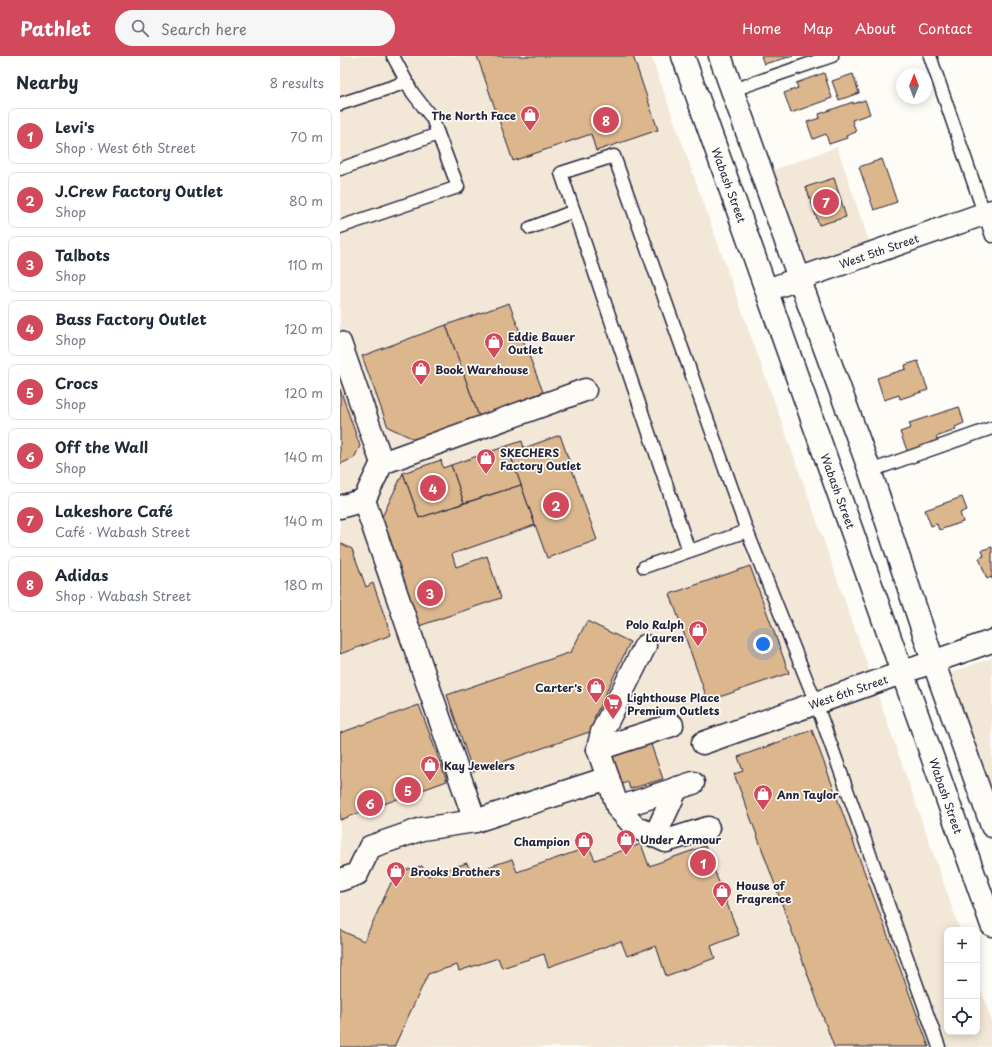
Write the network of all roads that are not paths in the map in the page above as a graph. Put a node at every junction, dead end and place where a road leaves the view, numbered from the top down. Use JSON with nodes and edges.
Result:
{"nodes":[{"id":1,"x":393,"y":56,"type":"edge"},
{"id":2,"x":683,"y":56,"type":"edge"},
{"id":3,"x":720,"y":56,"type":"edge"},
{"id":4,"x":832,"y":56,"type":"edge"},
{"id":5,"x":930,"y":56,"type":"edge"},
{"id":6,"x":407,"y":82,"type":"junction"},
{"id":7,"x":733,"y":90,"type":"junction"},
{"id":8,"x":340,"y":104,"type":"edge"},
{"id":9,"x":438,"y":134,"type":"junction"},
{"id":10,"x":340,"y":169,"type":"edge"},
{"id":11,"x":574,"y":211,"type":"junction"},
{"id":12,"x":988,"y":213,"type":"edge"},
{"id":13,"x":340,"y":227,"type":"edge"},
{"id":14,"x":530,"y":228,"type":"dead end"},
{"id":15,"x":992,"y":236,"type":"edge"},
{"id":16,"x":799,"y":278,"type":"junction"},
{"id":17,"x":766,"y":290,"type":"junction"},
{"id":18,"x":340,"y":343,"type":"edge"},
{"id":19,"x":585,"y":390,"type":"dead end"},
{"id":20,"x":992,"y":428,"type":"edge"},
{"id":21,"x":382,"y":463,"type":"junction"},
{"id":22,"x":870,"y":471,"type":"junction"},
{"id":23,"x":364,"y":500,"type":"junction"},
{"id":24,"x":340,"y":507,"type":"edge"},
{"id":25,"x":747,"y":530,"type":"junction"},
{"id":26,"x":690,"y":551,"type":"junction"},
{"id":27,"x":644,"y":567,"type":"dead end"},
{"id":28,"x":992,"y":641,"type":"edge"},
{"id":29,"x":645,"y":646,"type":"dead end"},
{"id":30,"x":933,"y":661,"type":"junction"},
{"id":31,"x":903,"y":672,"type":"junction"},
{"id":32,"x":816,"y":703,"type":"junction"},
{"id":33,"x":672,"y":725,"type":"dead end"},
{"id":34,"x":703,"y":743,"type":"dead end"},
{"id":35,"x":598,"y":749,"type":"junction"},
{"id":36,"x":608,"y":778,"type":"junction"},
{"id":37,"x":618,"y":808,"type":"junction"},
{"id":38,"x":991,"y":818,"type":"edge"},
{"id":39,"x":476,"y":821,"type":"junction"},
{"id":40,"x":708,"y":828,"type":"dead end"},
{"id":41,"x":655,"y":836,"type":"junction"},
{"id":42,"x":340,"y":880,"type":"edge"},
{"id":43,"x":992,"y":925,"type":"edge"},
{"id":44,"x":939,"y":1047,"type":"edge"}],
"edges":[{"from":1,"to":6,"type":"lane"},
{"from":2,"to":17,"type":"street","name":"Wabash Street"},
{"from":3,"to":7,"type":"street"},
{"from":4,"to":7,"type":"lane"},
{"from":5,"to":12,"type":"lane"},
{"from":6,"to":8,"type":"lane"},
{"from":6,"to":9,"type":"lane"},
{"from":7,"to":16,"type":"street"},
{"from":9,"to":10,"type":"lane"},
{"from":9,"to":13,"type":"lane"},
{"from":11,"to":14,"type":"lane"},
{"from":11,"to":25,"type":"lane"},
{"from":11,"to":26,"type":"lane"},
{"from":12,"to":15,"type":"lane"},
{"from":12,"to":16,"type":"street","name":"West 5th Street"},
{"from":16,"to":17,"type":"street","name":"West 5th Street"},
{"from":16,"to":22,"type":"street"},
{"from":17,"to":31,"type":"street","name":"Wabash Street"},
{"from":18,"to":21,"type":"street"},
{"from":19,"to":21,"type":"street"},
{"from":20,"to":22,"type":"lane"},
{"from":21,"to":23,"type":"street"},
{"from":22,"to":30,"type":"street"},
{"from":23,"to":24,"type":"street"},
{"from":23,"to":39,"type":"street"},
{"from":25,"to":26,"type":"lane"},
{"from":25,"to":32,"type":"lane"},
{"from":26,"to":27,"type":"lane"},
{"from":28,"to":30,"type":"street","name":"West 6th Street"},
{"from":29,"to":35,"type":"street"},
{"from":30,"to":31,"type":"street","name":"West 6th Street"},
{"from":30,"to":38,"type":"street"},
{"from":31,"to":32,"type":"street","name":"West 6th Street"},
{"from":31,"to":43,"type":"street","name":"Wabash Street"},
{"from":32,"to":34,"type":"street","name":"West 6th Street"},
{"from":32,"to":44,"type":"lane"},
{"from":33,"to":35,"type":"street"},
{"from":35,"to":36,"type":"street"},
{"from":36,"to":37,"type":"street"},
{"from":36,"to":39,"type":"street"},
{"from":37,"to":41,"type":"street"},
{"from":37,"to":41,"type":"street"},
{"from":39,"to":42,"type":"street"},
{"from":40,"to":41,"type":"street"}]}
